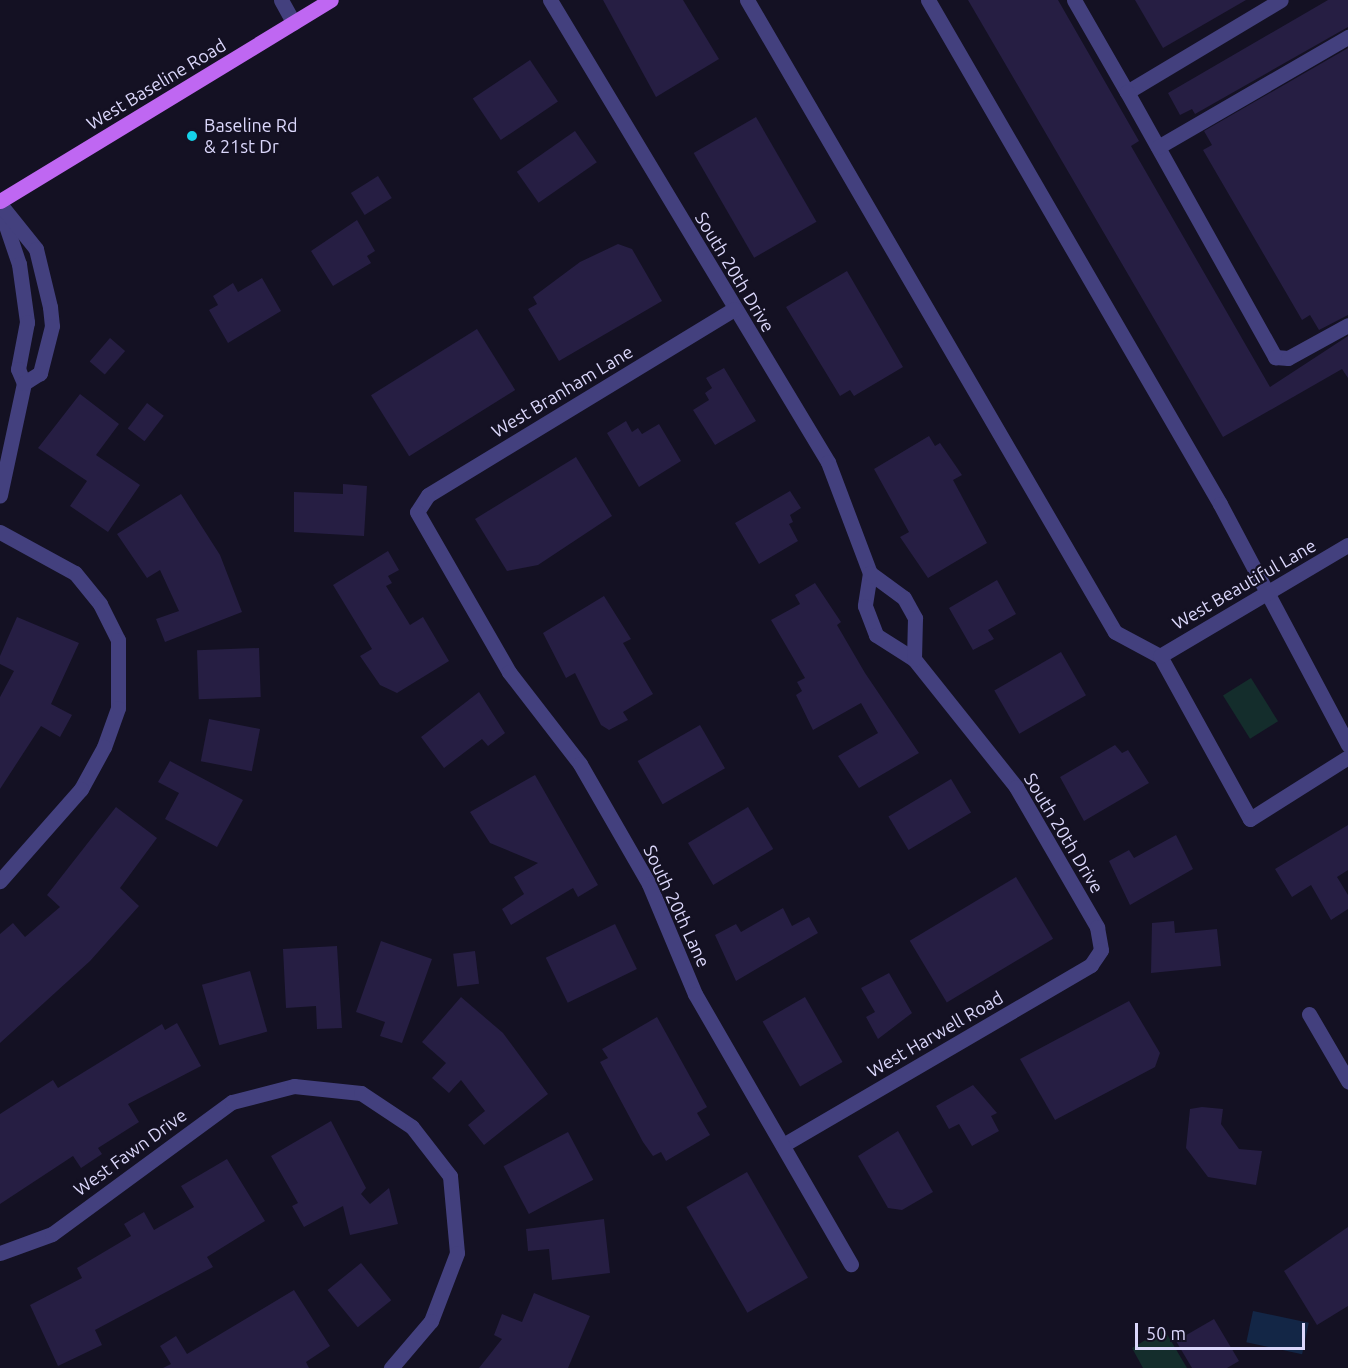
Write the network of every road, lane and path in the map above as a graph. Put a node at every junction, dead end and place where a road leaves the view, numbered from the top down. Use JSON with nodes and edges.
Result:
{"nodes":[{"id":1,"x":281,"y":0,"type":"edge"},
{"id":2,"x":332,"y":0,"type":"edge"},
{"id":3,"x":550,"y":0,"type":"edge"},
{"id":4,"x":747,"y":0,"type":"edge"},
{"id":5,"x":928,"y":0,"type":"edge"},
{"id":6,"x":1074,"y":0,"type":"edge"},
{"id":7,"x":1281,"y":0,"type":"edge"},
{"id":8,"x":294,"y":23,"type":"junction"},
{"id":9,"x":1348,"y":37,"type":"edge"},
{"id":10,"x":1127,"y":92,"type":"junction"},
{"id":11,"x":1158,"y":147,"type":"junction"},
{"id":12,"x":0,"y":204,"type":"edge"},
{"id":13,"x":734,"y":309,"type":"junction"},
{"id":14,"x":27,"y":322,"type":"junction"},
{"id":15,"x":1348,"y":325,"type":"edge"},
{"id":16,"x":52,"y":326,"type":"junction"},
{"id":17,"x":24,"y":383,"type":"junction"},
{"id":18,"x":0,"y":495,"type":"edge"},
{"id":19,"x":417,"y":512,"type":"joint"},
{"id":20,"x":0,"y":532,"type":"edge"},
{"id":21,"x":1348,"y":545,"type":"edge"},
{"id":22,"x":870,"y":573,"type":"junction"},
{"id":23,"x":1268,"y":593,"type":"junction"},
{"id":24,"x":1160,"y":656,"type":"junction"},
{"id":25,"x":914,"y":659,"type":"junction"},
{"id":26,"x":1348,"y":745,"type":"edge"},
{"id":27,"x":1348,"y":756,"type":"edge"},
{"id":28,"x":0,"y":880,"type":"edge"},
{"id":29,"x":1101,"y":950,"type":"joint"},
{"id":30,"x":1309,"y":1014,"type":"dead end"},
{"id":31,"x":1348,"y":1081,"type":"edge"},
{"id":32,"x":783,"y":1144,"type":"junction"},
{"id":33,"x":0,"y":1253,"type":"edge"},
{"id":34,"x":851,"y":1264,"type":"dead end"},
{"id":35,"x":391,"y":1368,"type":"edge"}],
"edges":[{"from":1,"to":8,"type":"street"},
{"from":2,"to":8,"type":"main road","name":"West Baseline Road"},
{"from":3,"to":13,"type":"street","name":"South 20th Drive"},
{"from":4,"to":24,"type":"street"},
{"from":5,"to":23,"type":"street"},
{"from":6,"to":10,"type":"street"},
{"from":7,"to":10,"type":"street"},
{"from":8,"to":12,"type":"main road","name":"West Baseline Road"},
{"from":9,"to":11,"type":"street"},
{"from":10,"to":11,"type":"street"},
{"from":11,"to":15,"type":"street"},
{"from":12,"to":14,"type":"street"},
{"from":12,"to":16,"type":"street"},
{"from":13,"to":19,"type":"street","name":"West Branham Lane"},
{"from":13,"to":22,"type":"street","name":"South 20th Drive"},
{"from":14,"to":16,"type":"street"},
{"from":14,"to":17,"type":"street"},
{"from":16,"to":17,"type":"street"},
{"from":17,"to":18,"type":"street"},
{"from":19,"to":32,"type":"street","name":"South 20th Lane"},
{"from":20,"to":28,"type":"street"},
{"from":21,"to":23,"type":"street","name":"West Beautiful Lane"},
{"from":22,"to":25,"type":"street"},
{"from":22,"to":25,"type":"street","name":"South 20th Drive"},
{"from":23,"to":24,"type":"street","name":"West Beautiful Lane"},
{"from":23,"to":26,"type":"street"},
{"from":24,"to":27,"type":"street"},
{"from":25,"to":29,"type":"street","name":"South 20th Drive"},
{"from":29,"to":32,"type":"street","name":"West Harwell Road"},
{"from":30,"to":31,"type":"street"},
{"from":32,"to":34,"type":"street","name":"South 20th Lane"},
{"from":33,"to":35,"type":"street","name":"West Fawn Drive"}]}
